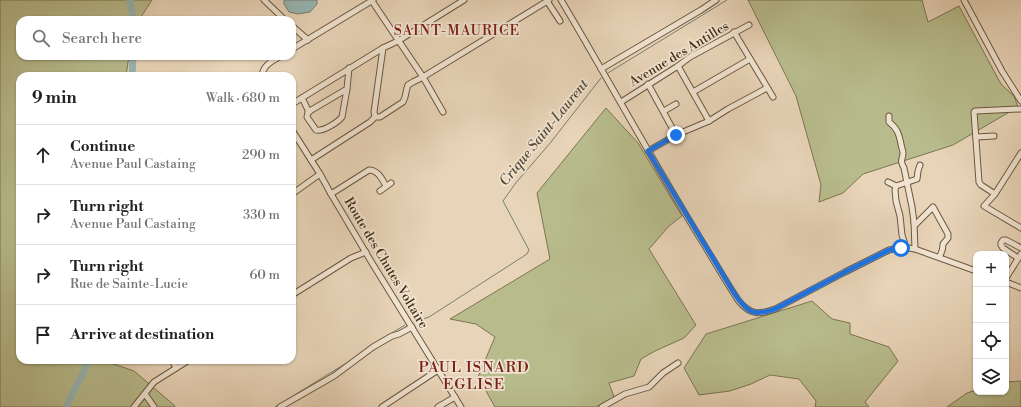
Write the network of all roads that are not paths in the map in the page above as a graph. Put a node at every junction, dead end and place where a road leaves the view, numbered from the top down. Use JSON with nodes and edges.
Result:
{"nodes":[{"id":1,"x":264,"y":0,"type":"edge"},
{"id":2,"x":464,"y":0,"type":"edge"},
{"id":3,"x":561,"y":0,"type":"edge"},
{"id":4,"x":716,"y":0,"type":"edge"},
{"id":5,"x":964,"y":0,"type":"edge"},
{"id":6,"x":370,"y":1,"type":"edge"},
{"id":7,"x":548,"y":1,"type":"edge"},
{"id":8,"x":281,"y":16,"type":"edge"},
{"id":9,"x":560,"y":21,"type":"dead end"},
{"id":10,"x":749,"y":25,"type":"dead end"},
{"id":11,"x":296,"y":30,"type":"edge"},
{"id":12,"x":734,"y":32,"type":"junction"},
{"id":13,"x":308,"y":40,"type":"junction"},
{"id":14,"x":398,"y":41,"type":"junction"},
{"id":15,"x":296,"y":47,"type":"edge"},
{"id":16,"x":383,"y":48,"type":"junction"},
{"id":17,"x":750,"y":59,"type":"junction"},
{"id":18,"x":275,"y":60,"type":"edge"},
{"id":19,"x":678,"y":66,"type":"junction"},
{"id":20,"x":349,"y":68,"type":"junction"},
{"id":21,"x":603,"y":71,"type":"junction"},
{"id":22,"x":264,"y":72,"type":"edge"},
{"id":23,"x":423,"y":77,"type":"junction"},
{"id":24,"x":648,"y":84,"type":"junction"},
{"id":25,"x":767,"y":88,"type":"junction"},
{"id":26,"x":347,"y":89,"type":"junction"},
{"id":27,"x":693,"y":92,"type":"junction"},
{"id":28,"x":773,"y":97,"type":"dead end"},
{"id":29,"x":302,"y":98,"type":"junction"},
{"id":30,"x":296,"y":102,"type":"edge"},
{"id":31,"x":621,"y":102,"type":"junction"},
{"id":32,"x":676,"y":104,"type":"dead end"},
{"id":33,"x":1021,"y":106,"type":"edge"},
{"id":34,"x":664,"y":111,"type":"junction"},
{"id":35,"x":309,"y":112,"type":"junction"},
{"id":36,"x":444,"y":112,"type":"dead end"},
{"id":37,"x":889,"y":116,"type":"dead end"},
{"id":38,"x":375,"y":117,"type":"junction"},
{"id":39,"x":709,"y":121,"type":"junction"},
{"id":40,"x":676,"y":135,"type":"junction"},
{"id":41,"x":296,"y":136,"type":"edge"},
{"id":42,"x":994,"y":136,"type":"dead end"},
{"id":43,"x":976,"y":137,"type":"junction"},
{"id":44,"x":648,"y":151,"type":"junction"},
{"id":45,"x":1021,"y":153,"type":"edge"},
{"id":46,"x":311,"y":160,"type":"junction"},
{"id":47,"x":920,"y":165,"type":"dead end"},
{"id":48,"x":320,"y":174,"type":"junction"},
{"id":49,"x":888,"y":182,"type":"dead end"},
{"id":50,"x":907,"y":182,"type":"junction"},
{"id":51,"x":392,"y":183,"type":"dead end"},
{"id":52,"x":386,"y":186,"type":"junction"},
{"id":53,"x":896,"y":186,"type":"junction"},
{"id":54,"x":296,"y":191,"type":"edge"},
{"id":55,"x":380,"y":191,"type":"dead end"},
{"id":56,"x":331,"y":194,"type":"junction"},
{"id":57,"x":995,"y":194,"type":"junction"},
{"id":58,"x":914,"y":222,"type":"junction"},
{"id":59,"x":1021,"y":228,"type":"edge"},
{"id":60,"x":906,"y":248,"type":"junction"},
{"id":61,"x":1021,"y":248,"type":"edge"},
{"id":62,"x":915,"y":249,"type":"junction"},
{"id":63,"x":366,"y":252,"type":"junction"},
{"id":64,"x":1020,"y":256,"type":"edge"},
{"id":65,"x":939,"y":257,"type":"junction"},
{"id":66,"x":973,"y":270,"type":"edge"},
{"id":67,"x":1009,"y":273,"type":"edge"},
{"id":68,"x":1009,"y":283,"type":"edge"},
{"id":69,"x":1021,"y":288,"type":"edge"},
{"id":70,"x":296,"y":293,"type":"edge"},
{"id":71,"x":412,"y":327,"type":"junction"},
{"id":72,"x":678,"y":363,"type":"dead end"},
{"id":73,"x":174,"y":364,"type":"edge"},
{"id":74,"x":182,"y":364,"type":"edge"},
{"id":75,"x":176,"y":368,"type":"junction"},
{"id":76,"x":438,"y":370,"type":"junction"},
{"id":77,"x":145,"y":394,"type":"junction"},
{"id":78,"x":455,"y":397,"type":"junction"},
{"id":79,"x":135,"y":407,"type":"edge"},
{"id":80,"x":154,"y":407,"type":"edge"},
{"id":81,"x":280,"y":407,"type":"edge"},
{"id":82,"x":382,"y":407,"type":"edge"},
{"id":83,"x":438,"y":407,"type":"edge"},
{"id":84,"x":461,"y":407,"type":"edge"},
{"id":85,"x":602,"y":407,"type":"edge"}],
"edges":[{"from":1,"to":8,"type":"street"},
{"from":2,"to":14,"type":"street"},
{"from":3,"to":21,"type":"street"},
{"from":4,"to":21,"type":"street"},
{"from":5,"to":33,"type":"street"},
{"from":6,"to":13,"type":"street"},
{"from":6,"to":14,"type":"street"},
{"from":7,"to":9,"type":"street"},
{"from":7,"to":23,"type":"street"},
{"from":10,"to":12,"type":"street","name":"Avenue des Antilles"},
{"from":11,"to":13,"type":"street"},
{"from":12,"to":17,"type":"street"},
{"from":12,"to":19,"type":"street","name":"Avenue des Antilles"},
{"from":13,"to":15,"type":"street"},
{"from":14,"to":16,"type":"street"},
{"from":14,"to":23,"type":"street"},
{"from":16,"to":20,"type":"street"},
{"from":16,"to":38,"type":"street"},
{"from":17,"to":25,"type":"street"},
{"from":17,"to":27,"type":"street"},
{"from":18,"to":22,"type":"street"},
{"from":19,"to":24,"type":"street","name":"Avenue des Antilles"},
{"from":19,"to":27,"type":"street"},
{"from":20,"to":26,"type":"street"},
{"from":20,"to":29,"type":"street"},
{"from":21,"to":31,"type":"street"},
{"from":23,"to":36,"type":"street"},
{"from":23,"to":38,"type":"street"},
{"from":24,"to":31,"type":"street","name":"Avenue des Antilles"},
{"from":24,"to":34,"type":"street"},
{"from":25,"to":28,"type":"street"},
{"from":25,"to":39,"type":"street"},
{"from":26,"to":35,"type":"street"},
{"from":26,"to":35,"type":"street"},
{"from":27,"to":39,"type":"street"},
{"from":29,"to":30,"type":"street"},
{"from":29,"to":35,"type":"street"},
{"from":31,"to":44,"type":"street"},
{"from":32,"to":34,"type":"street"},
{"from":33,"to":43,"type":"street"},
{"from":34,"to":40,"type":"street"},
{"from":37,"to":50,"type":"street"},
{"from":38,"to":46,"type":"street"},
{"from":39,"to":40,"type":"street"},
{"from":40,"to":44,"type":"street"},
{"from":41,"to":46,"type":"street","name":"Route des Chutes Voltaire"},
{"from":42,"to":43,"type":"street"},
{"from":43,"to":57,"type":"street"},
{"from":44,"to":60,"type":"street"},
{"from":45,"to":57,"type":"street"},
{"from":46,"to":48,"type":"street","name":"Route des Chutes Voltaire"},
{"from":47,"to":50,"type":"street"},
{"from":48,"to":54,"type":"street"},
{"from":48,"to":56,"type":"street","name":"Route des Chutes Voltaire"},
{"from":49,"to":53,"type":"street"},
{"from":50,"to":53,"type":"street"},
{"from":50,"to":58,"type":"street"},
{"from":51,"to":52,"type":"street"},
{"from":52,"to":55,"type":"street"},
{"from":52,"to":56,"type":"street"},
{"from":53,"to":60,"type":"street"},
{"from":56,"to":63,"type":"street","name":"Route des Chutes Voltaire"},
{"from":57,"to":59,"type":"street"},
{"from":58,"to":62,"type":"street"},
{"from":58,"to":65,"type":"street"},
{"from":60,"to":62,"type":"street"},
{"from":61,"to":64,"type":"street"},
{"from":62,"to":65,"type":"street"},
{"from":63,"to":70,"type":"street"},
{"from":63,"to":71,"type":"street","name":"Route des Chutes Voltaire"},
{"from":64,"to":67,"type":"street"},
{"from":65,"to":66,"type":"street"},
{"from":68,"to":69,"type":"street"},
{"from":71,"to":76,"type":"street","name":"Route des Chutes Voltaire"},
{"from":71,"to":81,"type":"street"},
{"from":72,"to":85,"type":"street"},
{"from":73,"to":75,"type":"street"},
{"from":74,"to":75,"type":"street"},
{"from":75,"to":77,"type":"street"},
{"from":76,"to":78,"type":"street","name":"Route des Chutes Voltaire"},
{"from":76,"to":82,"type":"street"},
{"from":77,"to":79,"type":"street"},
{"from":77,"to":80,"type":"street"},
{"from":78,"to":83,"type":"street"},
{"from":78,"to":84,"type":"street","name":"Route des Chutes Voltaire"}]}
